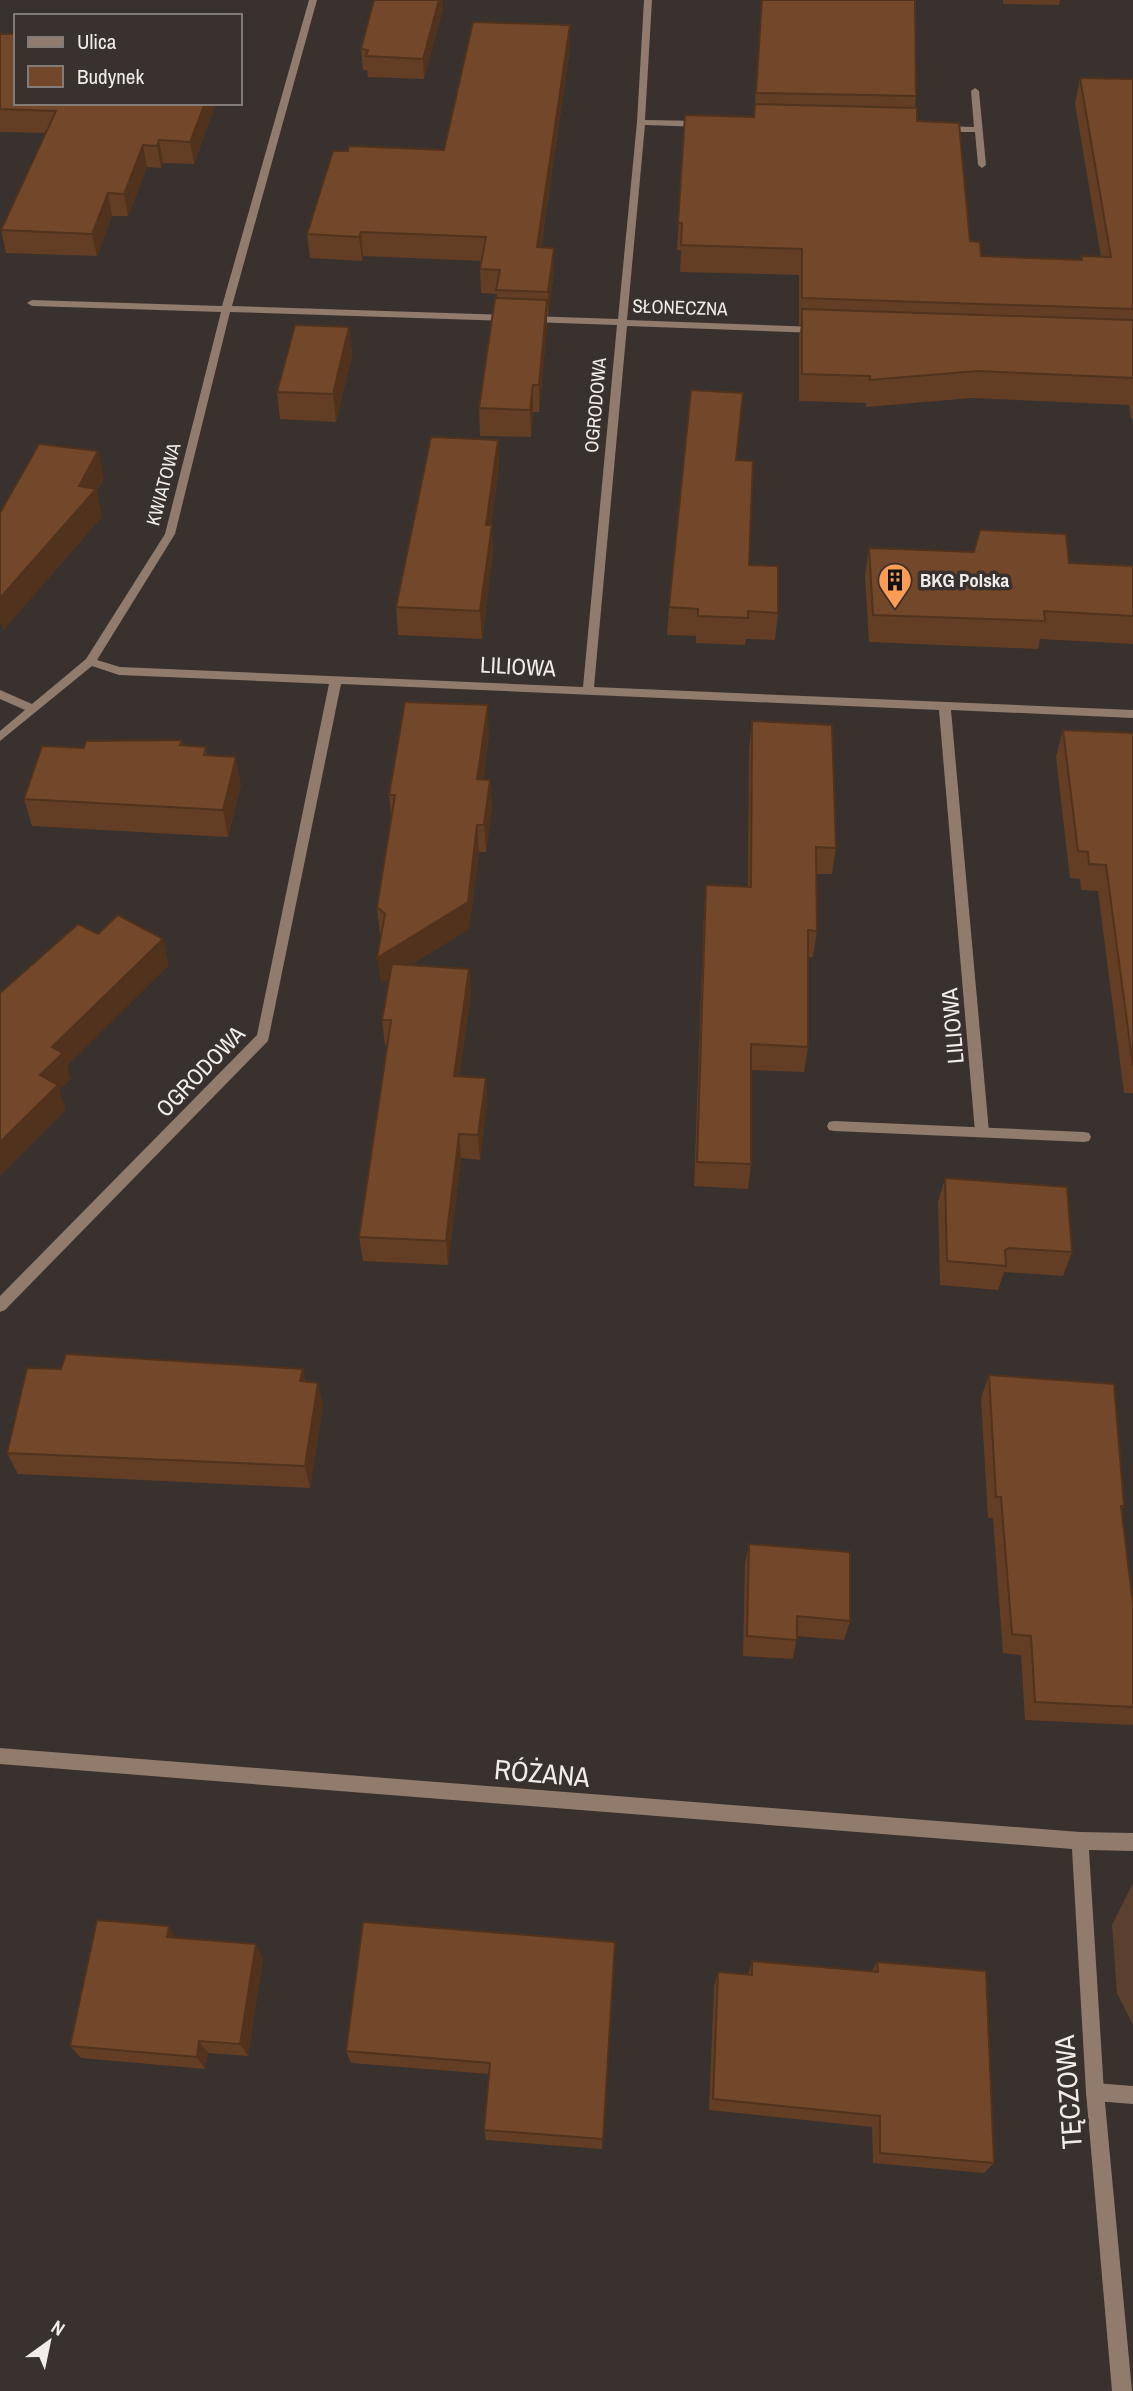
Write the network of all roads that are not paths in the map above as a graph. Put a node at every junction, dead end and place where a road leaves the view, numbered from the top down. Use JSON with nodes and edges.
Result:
{"nodes":[{"id":1,"x":313,"y":0,"type":"edge"},
{"id":2,"x":648,"y":0,"type":"edge"},
{"id":3,"x":975,"y":91,"type":"dead end"},
{"id":4,"x":641,"y":122,"type":"junction"},
{"id":5,"x":708,"y":124,"type":"edge"},
{"id":6,"x":938,"y":129,"type":"edge"},
{"id":7,"x":979,"y":130,"type":"junction"},
{"id":8,"x":982,"y":164,"type":"dead end"},
{"id":9,"x":32,"y":303,"type":"dead end"},
{"id":10,"x":226,"y":309,"type":"junction"},
{"id":11,"x":622,"y":322,"type":"junction"},
{"id":12,"x":830,"y":330,"type":"edge"},
{"id":13,"x":90,"y":662,"type":"junction"},
{"id":14,"x":336,"y":679,"type":"junction"},
{"id":15,"x":588,"y":690,"type":"junction"},
{"id":16,"x":0,"y":694,"type":"edge"},
{"id":17,"x":945,"y":707,"type":"junction"},
{"id":18,"x":34,"y":709,"type":"junction"},
{"id":19,"x":1133,"y":714,"type":"edge"},
{"id":20,"x":0,"y":737,"type":"edge"},
{"id":21,"x":834,"y":1126,"type":"dead end"},
{"id":22,"x":982,"y":1132,"type":"junction"},
{"id":23,"x":1084,"y":1137,"type":"dead end"},
{"id":24,"x":0,"y":1306,"type":"edge"},
{"id":25,"x":0,"y":1756,"type":"edge"},
{"id":26,"x":1080,"y":1842,"type":"junction"},
{"id":27,"x":1133,"y":1842,"type":"edge"},
{"id":28,"x":1095,"y":2092,"type":"junction"},
{"id":29,"x":1133,"y":2095,"type":"edge"},
{"id":30,"x":1122,"y":2391,"type":"edge"}],
"edges":[{"from":1,"to":10,"type":"street","name":"KWIATOWA"},
{"from":2,"to":4,"type":"street","name":"OGRODOWA"},
{"from":3,"to":7,"type":"street"},
{"from":4,"to":5,"type":"street"},
{"from":4,"to":11,"type":"street","name":"OGRODOWA"},
{"from":6,"to":7,"type":"street"},
{"from":7,"to":8,"type":"street"},
{"from":9,"to":10,"type":"street"},
{"from":10,"to":11,"type":"street","name":"SŁONECZNA"},
{"from":10,"to":13,"type":"street","name":"KWIATOWA"},
{"from":11,"to":12,"type":"street","name":"SŁONECZNA"},
{"from":11,"to":15,"type":"street","name":"OGRODOWA"},
{"from":13,"to":14,"type":"street","name":"LILIOWA"},
{"from":13,"to":18,"type":"street","name":"KWIATOWA"},
{"from":14,"to":15,"type":"street","name":"LILIOWA"},
{"from":14,"to":24,"type":"street","name":"OGRODOWA"},
{"from":15,"to":17,"type":"street","name":"LILIOWA"},
{"from":16,"to":18,"type":"street"},
{"from":17,"to":19,"type":"street","name":"LILIOWA"},
{"from":17,"to":22,"type":"street","name":"LILIOWA"},
{"from":18,"to":20,"type":"street","name":"KWIATOWA"},
{"from":21,"to":22,"type":"street"},
{"from":22,"to":23,"type":"street"},
{"from":25,"to":26,"type":"street","name":"RÓŻANA"},
{"from":26,"to":27,"type":"street"},
{"from":26,"to":28,"type":"street","name":"TĘCZOWA"},
{"from":28,"to":29,"type":"street"},
{"from":28,"to":30,"type":"street","name":"TĘCZOWA"}]}
